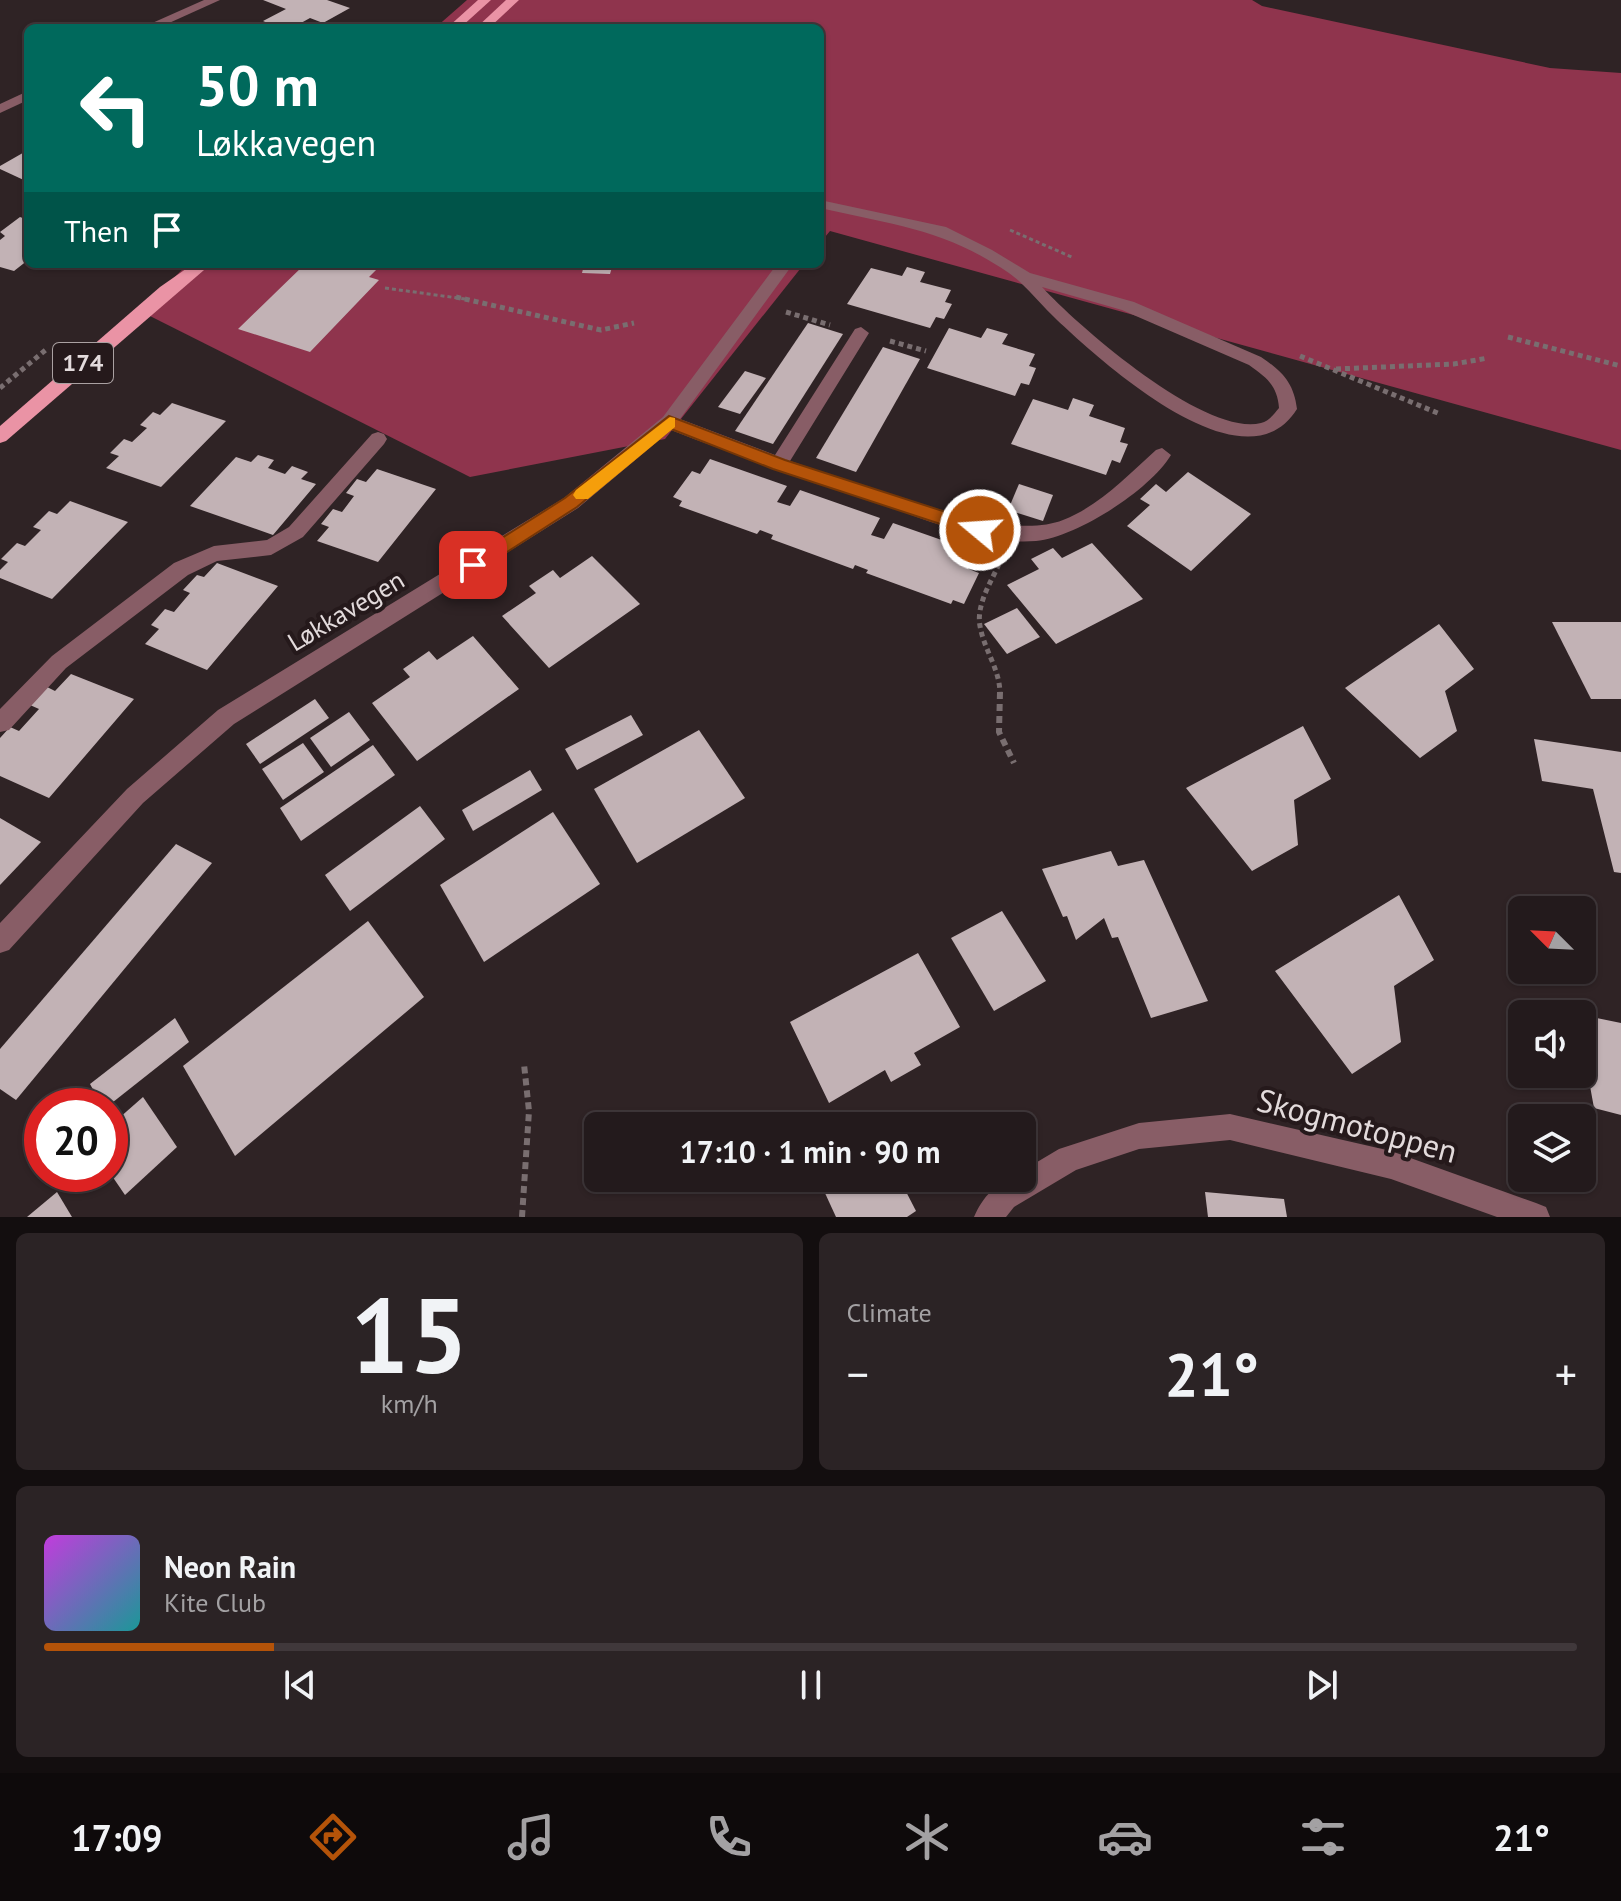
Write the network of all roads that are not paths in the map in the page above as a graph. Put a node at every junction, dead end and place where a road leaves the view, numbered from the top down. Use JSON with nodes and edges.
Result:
{"nodes":[{"id":1,"x":214,"y":0,"type":"edge"},
{"id":2,"x":485,"y":0,"type":"edge"},
{"id":3,"x":513,"y":0,"type":"edge"},
{"id":4,"x":157,"y":24,"type":"edge"},
{"id":5,"x":458,"y":24,"type":"edge"},
{"id":6,"x":486,"y":24,"type":"edge"},
{"id":7,"x":24,"y":97,"type":"edge"},
{"id":8,"x":0,"y":109,"type":"edge"},
{"id":9,"x":824,"y":208,"type":"edge"},
{"id":10,"x":187,"y":268,"type":"edge"},
{"id":11,"x":198,"y":268,"type":"edge"},
{"id":12,"x":782,"y":268,"type":"edge"},
{"id":13,"x":1024,"y":277,"type":"junction"},
{"id":14,"x":166,"y":291,"type":"junction"},
{"id":15,"x":861,"y":333,"type":"dead end"},
{"id":16,"x":669,"y":422,"type":"junction"},
{"id":17,"x":0,"y":436,"type":"edge"},
{"id":18,"x":378,"y":439,"type":"dead end"},
{"id":19,"x":1162,"y":455,"type":"dead end"},
{"id":20,"x":779,"y":464,"type":"junction"},
{"id":21,"x":1,"y":723,"type":"edge"},
{"id":22,"x":0,"y":941,"type":"edge"},
{"id":23,"x":988,"y":1217,"type":"edge"},
{"id":24,"x":1536,"y":1217,"type":"edge"}],
"edges":[{"from":1,"to":4,"type":"street"},
{"from":2,"to":5,"type":"main road"},
{"from":3,"to":6,"type":"main road"},
{"from":7,"to":8,"type":"street"},
{"from":9,"to":13,"type":"street"},
{"from":10,"to":14,"type":"main road","number":"174"},
{"from":11,"to":14,"type":"main road","number":"174"},
{"from":12,"to":16,"type":"street","name":"Løkkavegen"},
{"from":13,"to":13,"type":"street"},
{"from":14,"to":17,"type":"main road","number":"174"},
{"from":15,"to":20,"type":"street"},
{"from":16,"to":20,"type":"street"},
{"from":16,"to":22,"type":"street","name":"Løkkavegen"},
{"from":18,"to":21,"type":"street"},
{"from":19,"to":20,"type":"street"},
{"from":23,"to":24,"type":"street","name":"Skogmotoppen"}]}
